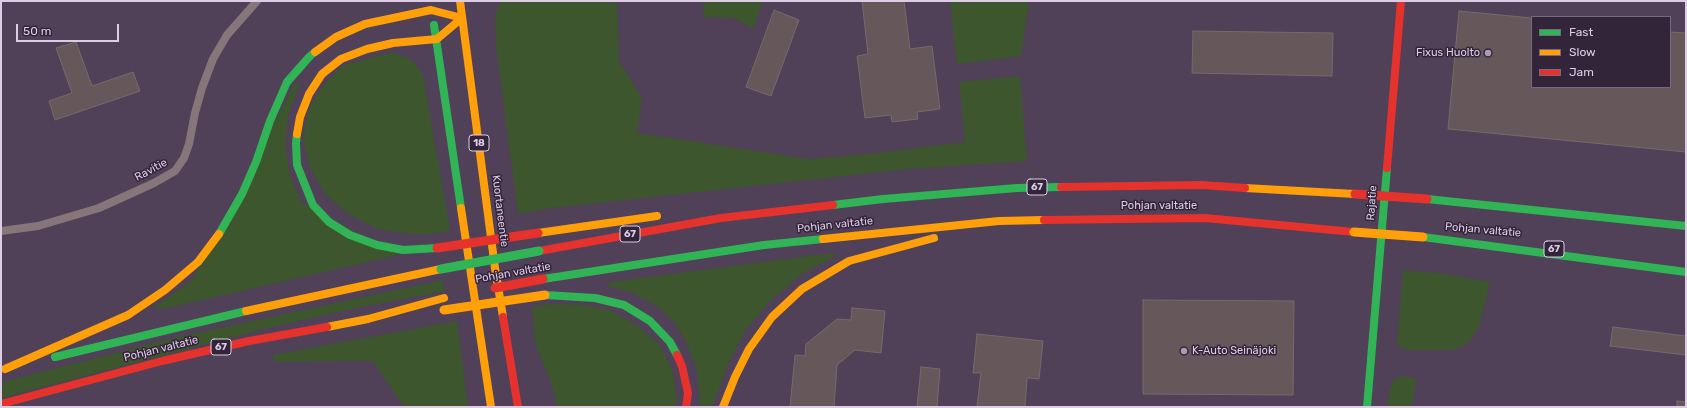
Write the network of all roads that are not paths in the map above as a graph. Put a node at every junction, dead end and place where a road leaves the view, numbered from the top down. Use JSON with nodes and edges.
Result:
{"nodes":[{"id":1,"x":257,"y":1,"type":"edge"},
{"id":2,"x":460,"y":1,"type":"edge"},
{"id":3,"x":1401,"y":1,"type":"edge"},
{"id":4,"x":430,"y":5,"type":"edge"},
{"id":5,"x":462,"y":18,"type":"junction"},
{"id":6,"x":437,"y":39,"type":"junction"},
{"id":7,"x":664,"y":216,"type":"dead end"},
{"id":8,"x":678,"y":217,"type":"dead end"},
{"id":9,"x":722,"y":218,"type":"junction"},
{"id":10,"x":999,"y":221,"type":"junction"},
{"id":11,"x":1686,"y":226,"type":"edge"},
{"id":12,"x":1,"y":231,"type":"edge"},
{"id":13,"x":1423,"y":237,"type":"junction"},
{"id":14,"x":1647,"y":257,"type":"dead end"},
{"id":15,"x":1686,"y":272,"type":"edge"},
{"id":16,"x":466,"y":294,"type":"dead end"},
{"id":17,"x":447,"y":297,"type":"dead end"},
{"id":18,"x":368,"y":319,"type":"junction"},
{"id":19,"x":3,"y":369,"type":"edge"},
{"id":20,"x":1,"y":404,"type":"edge"},
{"id":21,"x":491,"y":407,"type":"edge"},
{"id":22,"x":518,"y":407,"type":"edge"},
{"id":23,"x":686,"y":407,"type":"edge"},
{"id":24,"x":723,"y":407,"type":"edge"},
{"id":25,"x":1367,"y":407,"type":"edge"}],
"edges":[{"from":1,"to":12,"type":"street","name":"Ravitie"},
{"from":2,"to":5,"type":"main road","number":"18"},
{"from":3,"to":25,"type":"main road","name":"Rajatie"},
{"from":4,"to":5,"type":"main road"},
{"from":4,"to":6,"type":"main road","number":"18"},
{"from":4,"to":19,"type":"main road"},
{"from":5,"to":6,"type":"main road"},
{"from":5,"to":22,"type":"main road","name":"Kuortaneentie","number":"18"},
{"from":6,"to":7,"type":"main road","bridge":true},
{"from":6,"to":21,"type":"main road","number":"18"},
{"from":8,"to":9,"type":"main road"},
{"from":9,"to":11,"type":"main road","name":"Pohjan valtatie","number":"67","bridge":true},
{"from":9,"to":19,"type":"main road","name":"Pohjan valtatie","number":"67","bridge":true},
{"from":10,"to":13,"type":"main road","name":"Pohjan valtatie","number":"67","bridge":true},
{"from":10,"to":16,"type":"main road","name":"Pohjan valtatie","number":"67","bridge":true},
{"from":10,"to":24,"type":"main road"},
{"from":13,"to":14,"type":"main road","name":"Pohjan valtatie","number":"67"},
{"from":13,"to":15,"type":"main road"},
{"from":17,"to":18,"type":"main road","name":"Pohjan valtatie","number":"67"},
{"from":18,"to":20,"type":"main road","name":"Pohjan valtatie","number":"67"},
{"from":18,"to":23,"type":"main road","bridge":true}]}
